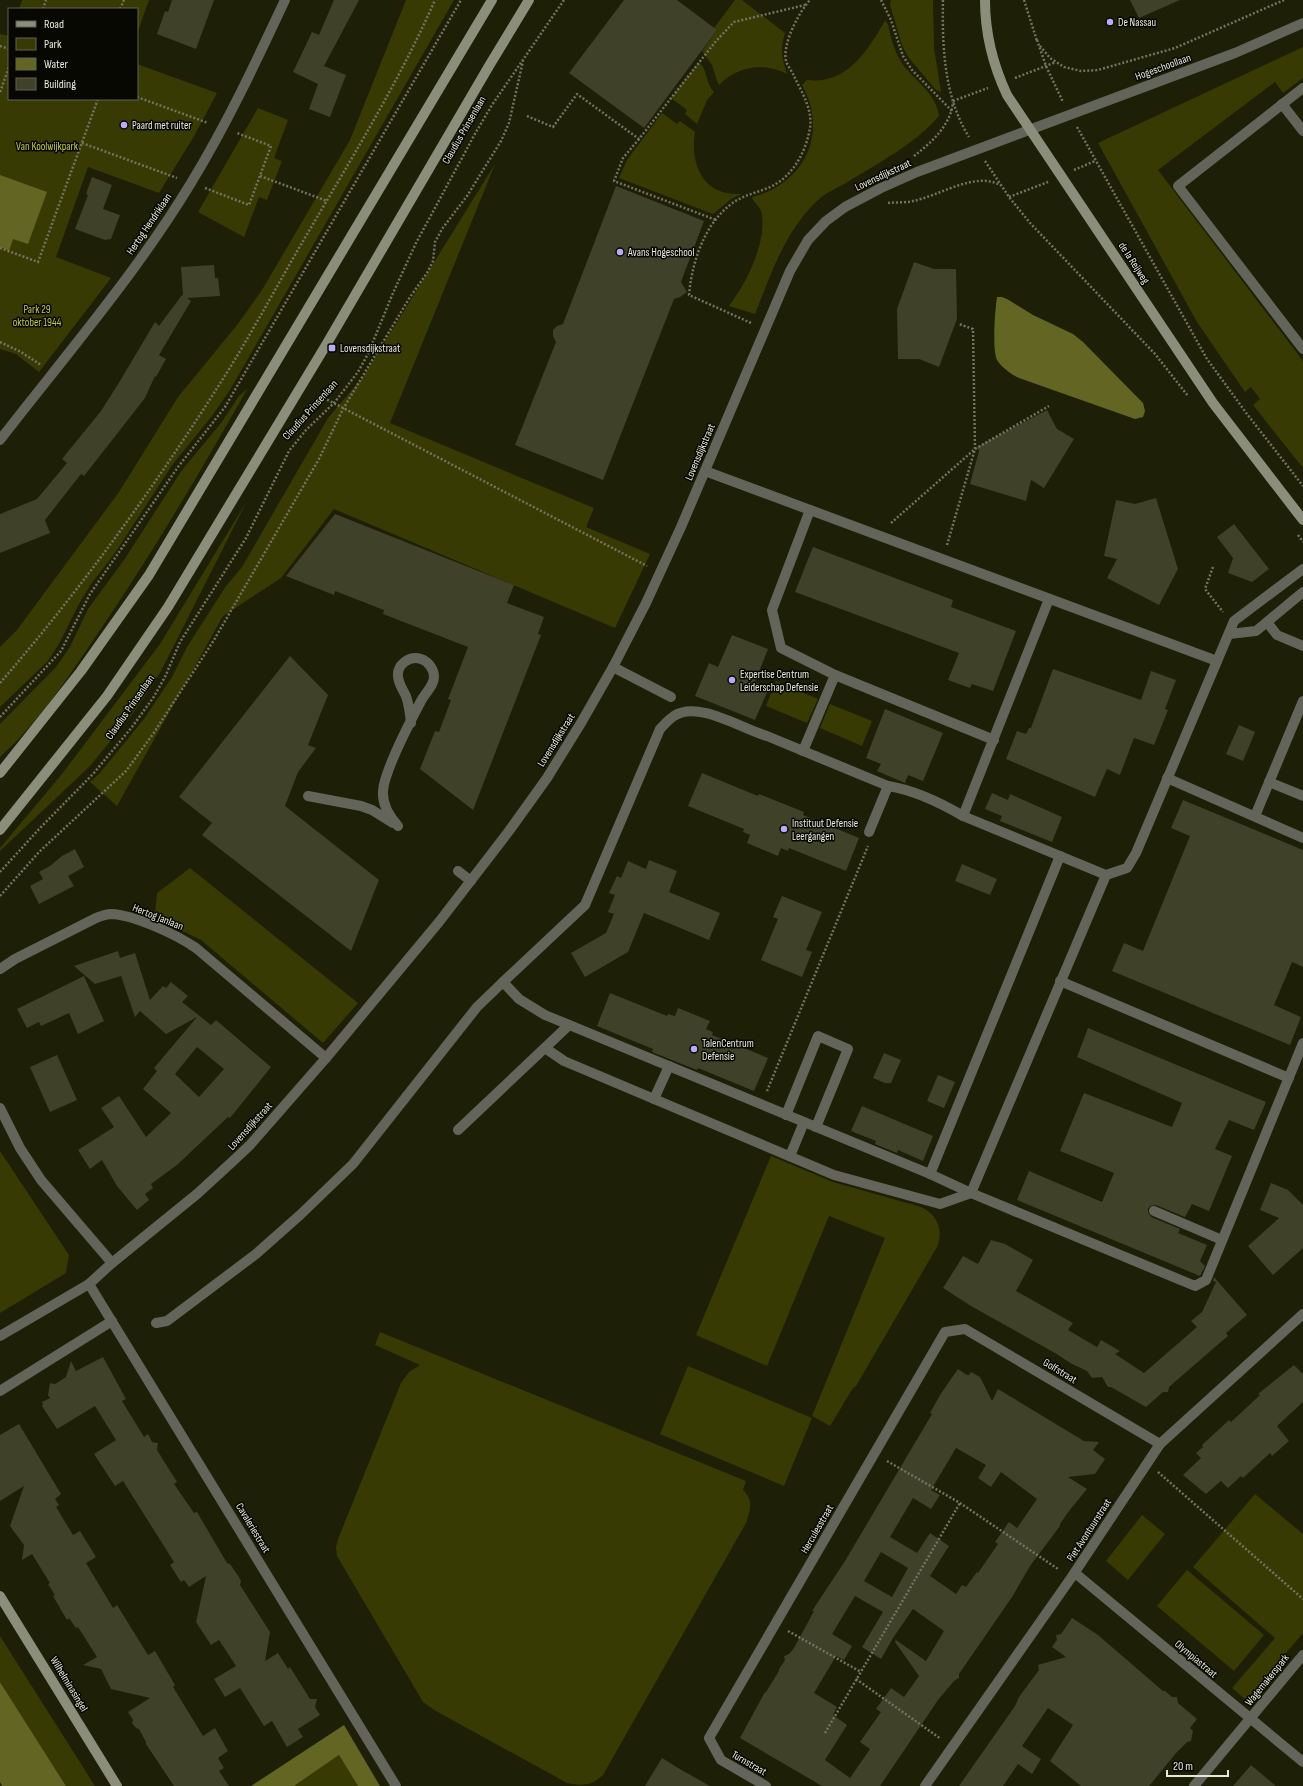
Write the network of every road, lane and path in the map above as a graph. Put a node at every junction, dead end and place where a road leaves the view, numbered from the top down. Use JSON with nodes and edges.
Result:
{"nodes":[{"id":1,"x":285,"y":0,"type":"edge"},
{"id":2,"x":435,"y":0,"type":"edge"},
{"id":3,"x":461,"y":0,"type":"edge"},
{"id":4,"x":492,"y":0,"type":"edge"},
{"id":5,"x":530,"y":0,"type":"edge"},
{"id":6,"x":564,"y":0,"type":"edge"},
{"id":7,"x":810,"y":0,"type":"edge"},
{"id":8,"x":881,"y":0,"type":"edge"},
{"id":9,"x":943,"y":0,"type":"edge"},
{"id":10,"x":985,"y":0,"type":"edge"},
{"id":11,"x":1024,"y":0,"type":"edge"},
{"id":12,"x":1284,"y":0,"type":"edge"},
{"id":13,"x":805,"y":5,"type":"junction"},
{"id":14,"x":1303,"y":23,"type":"edge"},
{"id":15,"x":524,"y":58,"type":"junction"},
{"id":16,"x":8,"y":70,"type":"edge"},
{"id":17,"x":1303,"y":88,"type":"edge"},
{"id":18,"x":0,"y":92,"type":"edge"},
{"id":19,"x":98,"y":100,"type":"edge"},
{"id":20,"x":953,"y":101,"type":"dead end"},
{"id":21,"x":1282,"y":104,"type":"junction"},
{"id":22,"x":952,"y":111,"type":"dead end"},
{"id":23,"x":527,"y":116,"type":"dead end"},
{"id":24,"x":1030,"y":129,"type":"junction"},
{"id":25,"x":1303,"y":131,"type":"edge"},
{"id":26,"x":640,"y":139,"type":"junction"},
{"id":27,"x":1095,"y":161,"type":"dead end"},
{"id":28,"x":260,"y":176,"type":"dead end"},
{"id":29,"x":1002,"y":185,"type":"dead end"},
{"id":30,"x":1009,"y":197,"type":"dead end"},
{"id":31,"x":327,"y":201,"type":"junction"},
{"id":32,"x":883,"y":204,"type":"dead end"},
{"id":33,"x":716,"y":220,"type":"junction"},
{"id":34,"x":0,"y":248,"type":"edge"},
{"id":35,"x":959,"y":324,"type":"dead end"},
{"id":36,"x":765,"y":330,"type":"junction"},
{"id":37,"x":0,"y":342,"type":"edge"},
{"id":38,"x":1302,"y":346,"type":"edge"},
{"id":39,"x":52,"y":374,"type":"junction"},
{"id":40,"x":320,"y":396,"type":"dead end"},
{"id":41,"x":1189,"y":398,"type":"dead end"},
{"id":42,"x":334,"y":403,"type":"junction"},
{"id":43,"x":1049,"y":406,"type":"dead end"},
{"id":44,"x":343,"y":409,"type":"junction"},
{"id":45,"x":0,"y":440,"type":"edge"},
{"id":46,"x":975,"y":449,"type":"junction"},
{"id":47,"x":705,"y":471,"type":"junction"},
{"id":48,"x":1303,"y":486,"type":"edge"},
{"id":49,"x":810,"y":510,"type":"junction"},
{"id":50,"x":1303,"y":519,"type":"edge"},
{"id":51,"x":1293,"y":529,"type":"dead end"},
{"id":52,"x":878,"y":535,"type":"junction"},
{"id":53,"x":1303,"y":542,"type":"edge"},
{"id":54,"x":943,"y":558,"type":"junction"},
{"id":55,"x":1213,"y":567,"type":"dead end"},
{"id":56,"x":1303,"y":569,"type":"edge"},
{"id":57,"x":660,"y":573,"type":"junction"},
{"id":58,"x":1303,"y":592,"type":"edge"},
{"id":59,"x":1049,"y":598,"type":"junction"},
{"id":60,"x":1267,"y":622,"type":"junction"},
{"id":61,"x":1232,"y":627,"type":"junction"},
{"id":62,"x":1303,"y":646,"type":"edge"},
{"id":63,"x":1217,"y":661,"type":"junction"},
{"id":64,"x":613,"y":667,"type":"junction"},
{"id":65,"x":835,"y":675,"type":"junction"},
{"id":66,"x":0,"y":684,"type":"edge"},
{"id":67,"x":671,"y":697,"type":"dead end"},
{"id":68,"x":1303,"y":701,"type":"edge"},
{"id":69,"x":0,"y":717,"type":"edge"},
{"id":70,"x":410,"y":723,"type":"junction"},
{"id":71,"x":994,"y":740,"type":"junction"},
{"id":72,"x":803,"y":751,"type":"junction"},
{"id":73,"x":0,"y":773,"type":"edge"},
{"id":74,"x":1167,"y":778,"type":"junction"},
{"id":75,"x":1269,"y":782,"type":"junction"},
{"id":76,"x":888,"y":786,"type":"junction"},
{"id":77,"x":308,"y":796,"type":"dead end"},
{"id":78,"x":1303,"y":796,"type":"edge"},
{"id":79,"x":963,"y":816,"type":"junction"},
{"id":80,"x":1255,"y":816,"type":"junction"},
{"id":81,"x":0,"y":830,"type":"edge"},
{"id":82,"x":869,"y":832,"type":"joint"},
{"id":83,"x":1303,"y":838,"type":"edge"},
{"id":84,"x":1060,"y":856,"type":"junction"},
{"id":85,"x":458,"y":871,"type":"dead end"},
{"id":86,"x":0,"y":872,"type":"edge"},
{"id":87,"x":1106,"y":875,"type":"junction"},
{"id":88,"x":471,"y":881,"type":"junction"},
{"id":89,"x":0,"y":896,"type":"edge"},
{"id":90,"x":0,"y":969,"type":"edge"},
{"id":91,"x":1060,"y":981,"type":"junction"},
{"id":92,"x":503,"y":982,"type":"junction"},
{"id":93,"x":569,"y":1025,"type":"junction"},
{"id":94,"x":1303,"y":1043,"type":"edge"},
{"id":95,"x":545,"y":1048,"type":"junction"},
{"id":96,"x":326,"y":1058,"type":"junction"},
{"id":97,"x":669,"y":1066,"type":"junction"},
{"id":98,"x":1289,"y":1078,"type":"junction"},
{"id":99,"x":654,"y":1099,"type":"junction"},
{"id":100,"x":761,"y":1104,"type":"junction"},
{"id":101,"x":0,"y":1108,"type":"edge"},
{"id":102,"x":786,"y":1115,"type":"junction"},
{"id":103,"x":804,"y":1122,"type":"junction"},
{"id":104,"x":816,"y":1127,"type":"junction"},
{"id":105,"x":458,"y":1130,"type":"dead end"},
{"id":106,"x":790,"y":1156,"type":"junction"},
{"id":107,"x":930,"y":1174,"type":"junction"},
{"id":108,"x":972,"y":1193,"type":"junction"},
{"id":109,"x":1154,"y":1211,"type":"dead end"},
{"id":110,"x":1222,"y":1240,"type":"junction"},
{"id":111,"x":112,"y":1263,"type":"junction"},
{"id":112,"x":89,"y":1284,"type":"junction"},
{"id":113,"x":1303,"y":1314,"type":"edge"},
{"id":114,"x":112,"y":1321,"type":"junction"},
{"id":115,"x":156,"y":1323,"type":"dead end"},
{"id":116,"x":945,"y":1332,"type":"joint"},
{"id":117,"x":0,"y":1336,"type":"edge"},
{"id":118,"x":0,"y":1391,"type":"edge"},
{"id":119,"x":1160,"y":1444,"type":"junction"},
{"id":120,"x":874,"y":1454,"type":"junction"},
{"id":121,"x":1148,"y":1462,"type":"junction"},
{"id":122,"x":960,"y":1503,"type":"junction"},
{"id":123,"x":1073,"y":1576,"type":"junction"},
{"id":124,"x":0,"y":1596,"type":"edge"},
{"id":125,"x":1303,"y":1599,"type":"edge"},
{"id":126,"x":776,"y":1623,"type":"junction"},
{"id":127,"x":1303,"y":1655,"type":"edge"},
{"id":128,"x":861,"y":1672,"type":"junction"},
{"id":129,"x":856,"y":1680,"type":"junction"},
{"id":130,"x":1250,"y":1720,"type":"junction"},
{"id":131,"x":825,"y":1732,"type":"dead end"},
{"id":132,"x":709,"y":1738,"type":"joint"},
{"id":133,"x":953,"y":1747,"type":"junction"},
{"id":134,"x":1303,"y":1762,"type":"edge"},
{"id":135,"x":117,"y":1786,"type":"edge"},
{"id":136,"x":396,"y":1786,"type":"edge"},
{"id":137,"x":766,"y":1786,"type":"edge"},
{"id":138,"x":925,"y":1786,"type":"edge"},
{"id":139,"x":1194,"y":1786,"type":"edge"}],
"edges":[{"from":1,"to":39,"type":"street","name":"Hertog Hendriklaan"},
{"from":2,"to":31,"type":"path"},
{"from":3,"to":69,"type":"path"},
{"from":4,"to":73,"type":"main road"},
{"from":5,"to":81,"type":"main road","name":"Claudius Prinsenlaan"},
{"from":6,"to":15,"type":"path","name":"Claudius Prinsenlaan"},
{"from":7,"to":13,"type":"path"},
{"from":8,"to":22,"type":"path"},
{"from":9,"to":20,"type":"path"},
{"from":10,"to":24,"type":"main road","name":"de la Reijweg"},
{"from":11,"to":12,"type":"path","name":"Hogeschoollaan"},
{"from":13,"to":26,"type":"path"},
{"from":13,"to":33,"type":"path"},
{"from":14,"to":24,"type":"street","name":"Hogeschoollaan"},
{"from":15,"to":42,"type":"path","name":"Claudius Prinsenlaan"},
{"from":15,"to":44,"type":"path"},
{"from":16,"to":18,"type":"path"},
{"from":17,"to":21,"type":"street"},
{"from":19,"to":34,"type":"path"},
{"from":21,"to":25,"type":"street"},
{"from":21,"to":38,"type":"street"},
{"from":23,"to":26,"type":"path"},
{"from":24,"to":36,"type":"street","name":"Lovensdijkstraat"},
{"from":24,"to":50,"type":"main road","name":"de la Reijweg"},
{"from":26,"to":33,"type":"path"},
{"from":27,"to":48,"type":"path","name":"de la Reijweg"},
{"from":28,"to":31,"type":"path"},
{"from":29,"to":32,"type":"path"},
{"from":30,"to":41,"type":"path"},
{"from":31,"to":66,"type":"path"},
{"from":33,"to":36,"type":"path"},
{"from":35,"to":46,"type":"path"},
{"from":36,"to":47,"type":"street","name":"Lovensdijkstraat"},
{"from":37,"to":39,"type":"path"},
{"from":39,"to":45,"type":"street","name":"Hertog Hendriklaan"},
{"from":40,"to":42,"type":"path"},
{"from":42,"to":44,"type":"path"},
{"from":42,"to":86,"type":"path","name":"Claudius Prinsenlaan"},
{"from":43,"to":46,"type":"path"},
{"from":44,"to":57,"type":"path"},
{"from":44,"to":89,"type":"path"},
{"from":46,"to":52,"type":"path"},
{"from":46,"to":54,"type":"path"},
{"from":47,"to":49,"type":"street"},
{"from":47,"to":57,"type":"street","name":"Lovensdijkstraat"},
{"from":49,"to":52,"type":"street"},
{"from":49,"to":65,"type":"street"},
{"from":51,"to":53,"type":"path"},
{"from":52,"to":54,"type":"street"},
{"from":54,"to":59,"type":"street"},
{"from":55,"to":61,"type":"path"},
{"from":56,"to":61,"type":"street"},
{"from":57,"to":64,"type":"street","name":"Lovensdijkstraat"},
{"from":58,"to":60,"type":"street"},
{"from":59,"to":63,"type":"street"},
{"from":59,"to":71,"type":"street"},
{"from":60,"to":61,"type":"street"},
{"from":60,"to":62,"type":"street"},
{"from":61,"to":63,"type":"street"},
{"from":63,"to":74,"type":"street"},
{"from":64,"to":67,"type":"street"},
{"from":64,"to":88,"type":"street","name":"Lovensdijkstraat"},
{"from":65,"to":71,"type":"street"},
{"from":65,"to":72,"type":"street"},
{"from":68,"to":75,"type":"street"},
{"from":70,"to":70,"type":"street"},
{"from":70,"to":77,"type":"street"},
{"from":71,"to":79,"type":"street"},
{"from":72,"to":76,"type":"street"},
{"from":72,"to":92,"type":"street"},
{"from":74,"to":80,"type":"street"},
{"from":74,"to":87,"type":"street"},
{"from":75,"to":78,"type":"street"},
{"from":75,"to":80,"type":"street"},
{"from":76,"to":79,"type":"street"},
{"from":76,"to":82,"type":"street"},
{"from":79,"to":84,"type":"street"},
{"from":80,"to":83,"type":"street"},
{"from":82,"to":100,"type":"path"},
{"from":84,"to":87,"type":"street"},
{"from":84,"to":107,"type":"street"},
{"from":85,"to":88,"type":"street"},
{"from":87,"to":91,"type":"street"},
{"from":88,"to":96,"type":"street","name":"Lovensdijkstraat"},
{"from":90,"to":96,"type":"street","name":"Hertog Janlaan"},
{"from":91,"to":98,"type":"street"},
{"from":91,"to":108,"type":"street"},
{"from":92,"to":93,"type":"street"},
{"from":92,"to":115,"type":"street"},
{"from":93,"to":95,"type":"street"},
{"from":93,"to":97,"type":"street"},
{"from":94,"to":98,"type":"street"},
{"from":95,"to":99,"type":"street"},
{"from":95,"to":105,"type":"street"},
{"from":96,"to":111,"type":"street","name":"Lovensdijkstraat"},
{"from":97,"to":99,"type":"street"},
{"from":97,"to":100,"type":"street"},
{"from":98,"to":110,"type":"street"},
{"from":99,"to":106,"type":"street"},
{"from":100,"to":102,"type":"street"},
{"from":101,"to":111,"type":"street"},
{"from":102,"to":103,"type":"street"},
{"from":102,"to":104,"type":"street"},
{"from":103,"to":104,"type":"street"},
{"from":103,"to":106,"type":"street"},
{"from":104,"to":107,"type":"street"},
{"from":106,"to":108,"type":"street"},
{"from":107,"to":108,"type":"street"},
{"from":108,"to":110,"type":"street"},
{"from":109,"to":110,"type":"street"},
{"from":111,"to":112,"type":"street","name":"Lovensdijkstraat"},
{"from":112,"to":114,"type":"street","name":"Cavaleriestraat"},
{"from":112,"to":117,"type":"street","name":"Lovensdijkstraat"},
{"from":113,"to":119,"type":"street","name":"Piet Avontuurstraat"},
{"from":114,"to":118,"type":"street"},
{"from":114,"to":136,"type":"street","name":"Cavaleriestraat"},
{"from":116,"to":119,"type":"street","name":"Golfstraat"},
{"from":116,"to":120,"type":"street","name":"Herculesstraat"},
{"from":119,"to":121,"type":"street","name":"Piet Avontuurstraat"},
{"from":120,"to":122,"type":"path"},
{"from":120,"to":126,"type":"street","name":"Herculesstraat"},
{"from":121,"to":123,"type":"street","name":"Piet Avontuurstraat"},
{"from":121,"to":125,"type":"path"},
{"from":122,"to":123,"type":"path"},
{"from":122,"to":128,"type":"path"},
{"from":123,"to":130,"type":"street","name":"Olympiastraat"},
{"from":123,"to":133,"type":"street","name":"Piet Avontuurstraat"},
{"from":124,"to":135,"type":"main road","name":"Wilhelminasingel"},
{"from":126,"to":128,"type":"path"},
{"from":126,"to":132,"type":"street","name":"Herculesstraat"},
{"from":127,"to":130,"type":"street","name":"Wagemakerspark"},
{"from":128,"to":129,"type":"path"},
{"from":129,"to":131,"type":"path"},
{"from":129,"to":133,"type":"path"},
{"from":130,"to":134,"type":"street","name":"Olympiastraat"},
{"from":130,"to":139,"type":"street","name":"Wagemakerspark"},
{"from":132,"to":137,"type":"street","name":"Turnstraat"},
{"from":133,"to":138,"type":"street","name":"Piet Avontuurstraat"}]}
